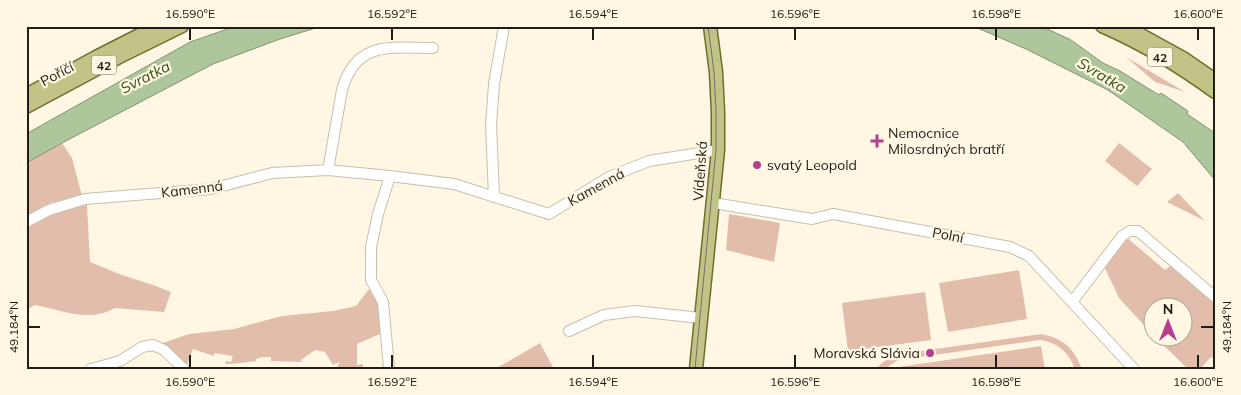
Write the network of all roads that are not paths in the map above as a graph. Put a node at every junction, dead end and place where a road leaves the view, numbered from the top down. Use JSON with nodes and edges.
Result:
{"nodes":[{"id":1,"x":157,"y":26,"type":"edge"},
{"id":2,"x":182,"y":26,"type":"edge"},
{"id":3,"x":504,"y":26,"type":"edge"},
{"id":4,"x":710,"y":26,"type":"edge"},
{"id":5,"x":1102,"y":26,"type":"edge"},
{"id":6,"x":1125,"y":26,"type":"edge"},
{"id":7,"x":433,"y":48,"type":"dead end"},
{"id":8,"x":1215,"y":80,"type":"edge"},
{"id":9,"x":1215,"y":92,"type":"edge"},
{"id":10,"x":26,"y":95,"type":"edge"},
{"id":11,"x":26,"y":107,"type":"edge"},
{"id":12,"x":718,"y":150,"type":"junction"},
{"id":13,"x":328,"y":170,"type":"junction"},
{"id":14,"x":390,"y":176,"type":"junction"},
{"id":15,"x":494,"y":197,"type":"junction"},
{"id":16,"x":713,"y":203,"type":"junction"},
{"id":17,"x":26,"y":222,"type":"edge"},
{"id":18,"x":1215,"y":297,"type":"edge"},
{"id":19,"x":1072,"y":302,"type":"junction"},
{"id":20,"x":702,"y":318,"type":"junction"},
{"id":21,"x":570,"y":332,"type":"dead end"},
{"id":22,"x":389,"y":368,"type":"edge"},
{"id":23,"x":91,"y":369,"type":"edge"},
{"id":24,"x":184,"y":369,"type":"edge"},
{"id":25,"x":696,"y":369,"type":"edge"},
{"id":26,"x":1134,"y":369,"type":"edge"}],
"edges":[{"from":1,"to":10,"type":"main road","name":"Poříčí","number":"42"},
{"from":2,"to":11,"type":"main road","name":"Poříčí","number":"42"},
{"from":3,"to":15,"type":"street"},
{"from":4,"to":12,"type":"main road","name":"Vídeňská"},
{"from":5,"to":9,"type":"main road","number":"42"},
{"from":6,"to":8,"type":"main road","number":"42"},
{"from":7,"to":13,"type":"street"},
{"from":12,"to":15,"type":"street","name":"Kamenná"},
{"from":12,"to":16,"type":"main road","name":"Vídeňská"},
{"from":13,"to":14,"type":"street","name":"Kamenná"},
{"from":13,"to":17,"type":"street","name":"Kamenná"},
{"from":14,"to":15,"type":"street","name":"Kamenná"},
{"from":14,"to":22,"type":"street"},
{"from":16,"to":19,"type":"street","name":"Polní"},
{"from":16,"to":20,"type":"main road","name":"Vídeňská"},
{"from":18,"to":19,"type":"street"},
{"from":19,"to":26,"type":"street","name":"Polní"},
{"from":20,"to":21,"type":"street"},
{"from":20,"to":25,"type":"main road","name":"Vídeňská"},
{"from":23,"to":24,"type":"street"}]}
